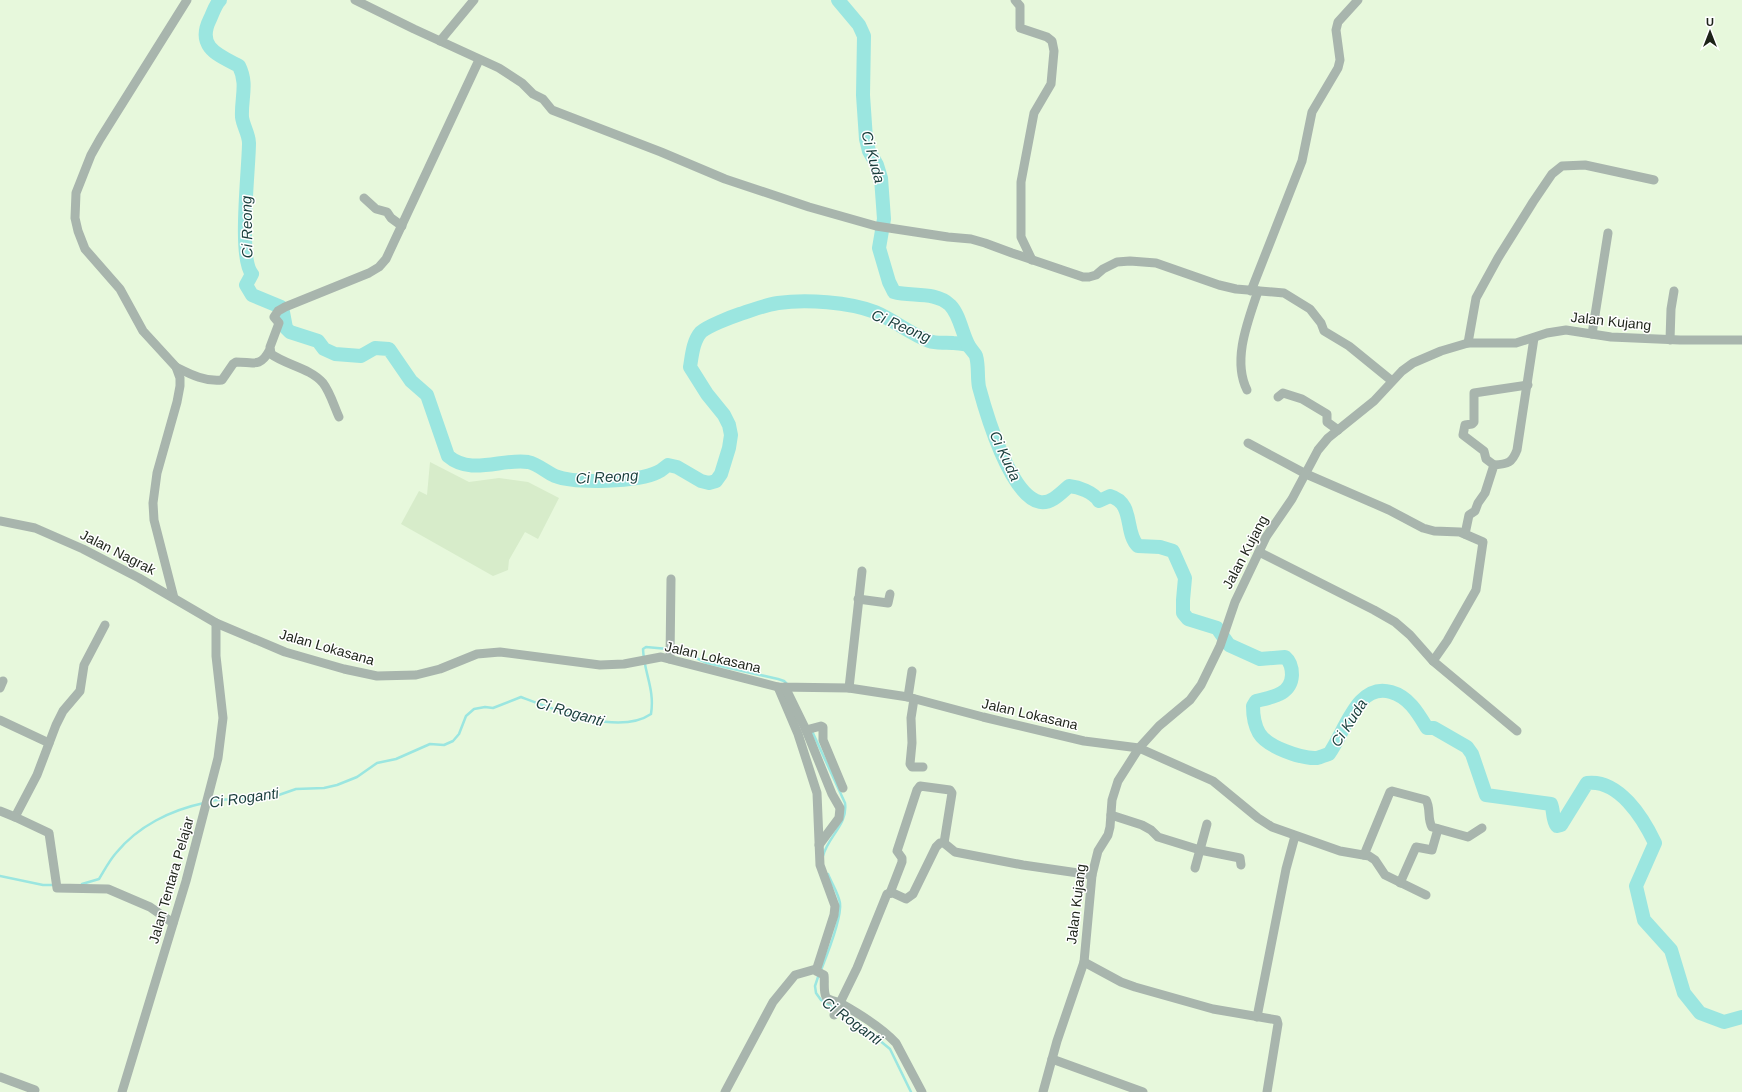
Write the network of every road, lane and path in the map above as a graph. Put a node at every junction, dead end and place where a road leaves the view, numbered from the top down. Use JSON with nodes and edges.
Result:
{"nodes":[{"id":1,"x":187,"y":0,"type":"edge"},
{"id":2,"x":355,"y":0,"type":"edge"},
{"id":3,"x":474,"y":0,"type":"edge"},
{"id":4,"x":1015,"y":0,"type":"edge"},
{"id":5,"x":1358,"y":0,"type":"edge"},
{"id":6,"x":440,"y":41,"type":"junction"},
{"id":7,"x":479,"y":60,"type":"junction"},
{"id":8,"x":1654,"y":180,"type":"dead end"},
{"id":9,"x":364,"y":198,"type":"dead end"},
{"id":10,"x":402,"y":226,"type":"junction"},
{"id":11,"x":1608,"y":233,"type":"dead end"},
{"id":12,"x":1032,"y":260,"type":"junction"},
{"id":13,"x":1255,"y":291,"type":"junction"},
{"id":14,"x":1674,"y":291,"type":"dead end"},
{"id":15,"x":1592,"y":334,"type":"junction"},
{"id":16,"x":1534,"y":338,"type":"junction"},
{"id":17,"x":1670,"y":340,"type":"junction"},
{"id":18,"x":1742,"y":340,"type":"edge"},
{"id":19,"x":1468,"y":344,"type":"junction"},
{"id":20,"x":269,"y":352,"type":"junction"},
{"id":21,"x":176,"y":367,"type":"junction"},
{"id":22,"x":1392,"y":381,"type":"junction"},
{"id":23,"x":1528,"y":385,"type":"junction"},
{"id":24,"x":1247,"y":390,"type":"dead end"},
{"id":25,"x":1278,"y":397,"type":"dead end"},
{"id":26,"x":339,"y":417,"type":"dead end"},
{"id":27,"x":1338,"y":430,"type":"junction"},
{"id":28,"x":1248,"y":443,"type":"dead end"},
{"id":29,"x":1494,"y":465,"type":"junction"},
{"id":30,"x":1306,"y":474,"type":"junction"},
{"id":31,"x":0,"y":521,"type":"edge"},
{"id":32,"x":1465,"y":534,"type":"junction"},
{"id":33,"x":1259,"y":552,"type":"junction"},
{"id":34,"x":862,"y":571,"type":"dead end"},
{"id":35,"x":671,"y":578,"type":"dead end"},
{"id":36,"x":890,"y":594,"type":"dead end"},
{"id":37,"x":174,"y":598,"type":"junction"},
{"id":38,"x":858,"y":599,"type":"junction"},
{"id":39,"x":216,"y":623,"type":"junction"},
{"id":40,"x":104,"y":625,"type":"dead end"},
{"id":41,"x":671,"y":652,"type":"junction"},
{"id":42,"x":1433,"y":661,"type":"junction"},
{"id":43,"x":912,"y":671,"type":"dead end"},
{"id":44,"x":785,"y":687,"type":"junction"},
{"id":45,"x":849,"y":688,"type":"junction"},
{"id":46,"x":911,"y":698,"type":"junction"},
{"id":47,"x":0,"y":720,"type":"edge"},
{"id":48,"x":810,"y":729,"type":"junction"},
{"id":49,"x":1517,"y":731,"type":"dead end"},
{"id":50,"x":49,"y":743,"type":"junction"},
{"id":51,"x":1139,"y":748,"type":"junction"},
{"id":52,"x":923,"y":767,"type":"dead end"},
{"id":53,"x":837,"y":786,"type":"junction"},
{"id":54,"x":0,"y":811,"type":"edge"},
{"id":55,"x":1111,"y":815,"type":"junction"},
{"id":56,"x":15,"y":817,"type":"junction"},
{"id":57,"x":1207,"y":824,"type":"dead end"},
{"id":58,"x":53,"y":825,"type":"dead end"},
{"id":59,"x":1482,"y":828,"type":"dead end"},
{"id":60,"x":1438,"y":829,"type":"junction"},
{"id":61,"x":50,"y":835,"type":"junction"},
{"id":62,"x":1295,"y":836,"type":"junction"},
{"id":63,"x":944,"y":843,"type":"junction"},
{"id":64,"x":819,"y":845,"type":"junction"},
{"id":65,"x":1200,"y":850,"type":"junction"},
{"id":66,"x":1364,"y":855,"type":"junction"},
{"id":67,"x":1241,"y":865,"type":"dead end"},
{"id":68,"x":1195,"y":868,"type":"dead end"},
{"id":69,"x":1092,"y":875,"type":"junction"},
{"id":70,"x":1400,"y":882,"type":"junction"},
{"id":71,"x":890,"y":893,"type":"junction"},
{"id":72,"x":1426,"y":895,"type":"dead end"},
{"id":73,"x":173,"y":923,"type":"junction"},
{"id":74,"x":1084,"y":962,"type":"junction"},
{"id":75,"x":818,"y":971,"type":"junction"},
{"id":76,"x":837,"y":1008,"type":"junction"},
{"id":77,"x":1257,"y":1017,"type":"junction"},
{"id":78,"x":1052,"y":1059,"type":"junction"},
{"id":79,"x":0,"y":1077,"type":"edge"},
{"id":80,"x":37,"y":1091,"type":"edge"},
{"id":81,"x":122,"y":1092,"type":"edge"},
{"id":82,"x":725,"y":1092,"type":"edge"},
{"id":83,"x":922,"y":1092,"type":"edge"},
{"id":84,"x":1043,"y":1092,"type":"edge"},
{"id":85,"x":1143,"y":1092,"type":"edge"},
{"id":86,"x":1267,"y":1092,"type":"edge"}],
"edges":[{"from":1,"to":21,"type":"street"},
{"from":2,"to":6,"type":"street"},
{"from":3,"to":6,"type":"street"},
{"from":4,"to":12,"type":"street"},
{"from":5,"to":13,"type":"street"},
{"from":6,"to":7,"type":"street"},
{"from":7,"to":10,"type":"street"},
{"from":7,"to":12,"type":"street"},
{"from":8,"to":19,"type":"street"},
{"from":9,"to":10,"type":"street"},
{"from":10,"to":20,"type":"street"},
{"from":11,"to":15,"type":"street"},
{"from":12,"to":13,"type":"street"},
{"from":13,"to":22,"type":"street"},
{"from":13,"to":24,"type":"street"},
{"from":14,"to":17,"type":"street"},
{"from":15,"to":16,"type":"street","name":"Jalan Kujang"},
{"from":15,"to":17,"type":"street","name":"Jalan Kujang"},
{"from":16,"to":19,"type":"street","name":"Jalan Kujang"},
{"from":16,"to":23,"type":"street"},
{"from":17,"to":18,"type":"street","name":"Jalan Kujang"},
{"from":19,"to":22,"type":"street","name":"Jalan Kujang"},
{"from":20,"to":21,"type":"street"},
{"from":20,"to":26,"type":"street"},
{"from":21,"to":37,"type":"street"},
{"from":22,"to":27,"type":"street","name":"Jalan Kujang"},
{"from":23,"to":29,"type":"street"},
{"from":23,"to":29,"type":"street"},
{"from":25,"to":27,"type":"street"},
{"from":27,"to":30,"type":"street","name":"Jalan Kujang"},
{"from":28,"to":30,"type":"street"},
{"from":29,"to":32,"type":"street"},
{"from":30,"to":32,"type":"street"},
{"from":30,"to":33,"type":"street","name":"Jalan Kujang"},
{"from":31,"to":37,"type":"street","name":"Jalan Nagrak"},
{"from":32,"to":42,"type":"street"},
{"from":33,"to":42,"type":"street"},
{"from":33,"to":51,"type":"street","name":"Jalan Kujang"},
{"from":34,"to":38,"type":"street"},
{"from":35,"to":41,"type":"street"},
{"from":36,"to":38,"type":"street"},
{"from":37,"to":39,"type":"street","name":"Jalan Nagrak"},
{"from":38,"to":45,"type":"street"},
{"from":39,"to":41,"type":"street","name":"Jalan Lokasana"},
{"from":39,"to":73,"type":"street","name":"Jalan Tentara Pelajar"},
{"from":40,"to":50,"type":"street"},
{"from":41,"to":44,"type":"street","name":"Jalan Lokasana"},
{"from":42,"to":49,"type":"street"},
{"from":43,"to":46,"type":"street"},
{"from":44,"to":45,"type":"street","name":"Jalan Lokasana"},
{"from":44,"to":48,"type":"street"},
{"from":44,"to":64,"type":"street"},
{"from":45,"to":46,"type":"street","name":"Jalan Lokasana"},
{"from":46,"to":51,"type":"street","name":"Jalan Lokasana"},
{"from":46,"to":52,"type":"street"},
{"from":47,"to":50,"type":"street"},
{"from":48,"to":53,"type":"street"},
{"from":48,"to":53,"type":"street"},
{"from":50,"to":56,"type":"street"},
{"from":51,"to":55,"type":"street","name":"Jalan Kujang"},
{"from":51,"to":62,"type":"street","name":"Jalan Lokasana"},
{"from":53,"to":64,"type":"street"},
{"from":54,"to":56,"type":"street"},
{"from":55,"to":65,"type":"street"},
{"from":55,"to":69,"type":"street","name":"Jalan Kujang"},
{"from":56,"to":61,"type":"street"},
{"from":57,"to":65,"type":"street"},
{"from":58,"to":61,"type":"street"},
{"from":59,"to":60,"type":"street"},
{"from":60,"to":66,"type":"street"},
{"from":60,"to":70,"type":"street"},
{"from":61,"to":73,"type":"street"},
{"from":62,"to":66,"type":"street","name":"Jalan Lokasana"},
{"from":62,"to":77,"type":"street"},
{"from":63,"to":69,"type":"street"},
{"from":63,"to":71,"type":"street"},
{"from":63,"to":71,"type":"street"},
{"from":64,"to":75,"type":"street"},
{"from":65,"to":67,"type":"street"},
{"from":65,"to":68,"type":"street"},
{"from":66,"to":70,"type":"street"},
{"from":69,"to":74,"type":"street","name":"Jalan Kujang"},
{"from":70,"to":72,"type":"street"},
{"from":71,"to":76,"type":"street"},
{"from":73,"to":81,"type":"street","name":"Jalan Tentara Pelajar"},
{"from":74,"to":77,"type":"street"},
{"from":74,"to":78,"type":"street","name":"Jalan Kujang"},
{"from":75,"to":76,"type":"street"},
{"from":75,"to":82,"type":"street"},
{"from":76,"to":83,"type":"street"},
{"from":77,"to":86,"type":"street"},
{"from":78,"to":84,"type":"street","name":"Jalan Kujang"},
{"from":78,"to":85,"type":"street"},
{"from":79,"to":80,"type":"street"}]}
